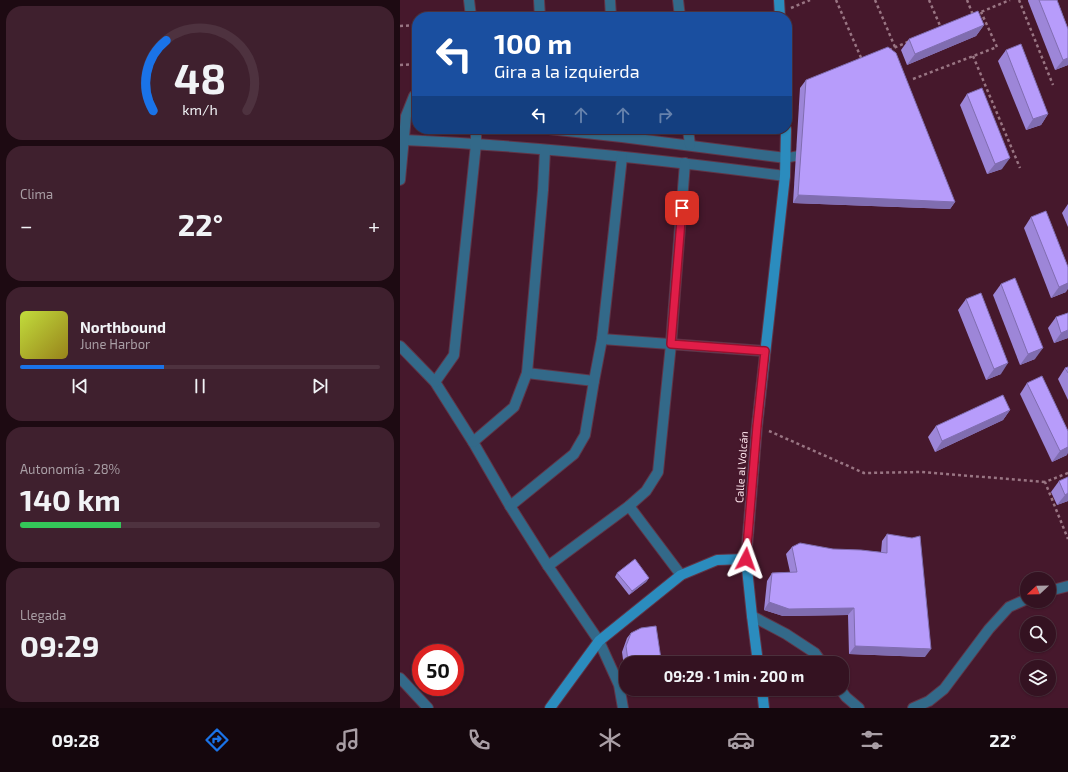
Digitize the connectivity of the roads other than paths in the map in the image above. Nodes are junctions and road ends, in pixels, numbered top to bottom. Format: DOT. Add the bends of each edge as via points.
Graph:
graph roads {
  1 [pos="469,0"];
  2 [pos="539,0"];
  3 [pos="610,0"];
  4 [pos="678,0"];
  5 [pos="779,0"];
  6 [pos="470,12"];
  7 [pos="540,12"];
  8 [pos="611,12"];
  9 [pos="679,12"];
  10 [pos="780,12"];
  11 [pos="412,101"];
  12 [pos="476,134"];
  13 [pos="627,134"];
  14 [pos="689,134"];
  15 [pos="786,134"];
  16 [pos="404,140"];
  17 [pos="476,144"];
  18 [pos="690,146"];
  19 [pos="812,147"];
  20 [pos="545,150"];
  21 [pos="730,151"];
  22 [pos="622,157"];
  23 [pos="786,158"];
  24 [pos="685,163"];
  25 [pos="728,168"];
  26 [pos="785,176"];
  27 [pos="400,180"];
  28 [pos="602,340"];
  29 [pos="671,344"];
  30 [pos="400,346"];
  31 [pos="765,351"];
  32 [pos="527,373"];
  33 [pos="594,381"];
  34 [pos="436,382"];
  35 [pos="474,442"];
  36 [pos="510,506"];
  37 [pos="629,506"];
  38 [pos="746,559"];
  39 [pos="548,566"];
  40 [pos="681,575"];
  41 [pos="1068,586"];
  42 [pos="1056,589"];
  43 [pos="1020,602"];
  44 [pos="752,616"];
  45 [pos="600,641"];
  46 [pos="757,656"];
  47 [pos="817,656"];
  48 [pos="400,678"];
  49 [pos="763,696"];
  50 [pos="845,696"];
  51 [pos="428,708"];
  52 [pos="550,708"];
  53 [pos="623,708"];
  54 [pos="764,708"];
  55 [pos="860,708"];
  56 [pos="912,708"];
  1 -- 6 [label="street"];
  2 -- 7 [label="street"];
  3 -- 8 [label="street"];
  4 -- 9 [label="street"];
  5 -- 10 [label="main road"];
  11 -- 16 [label="street" via="406,116"];
  12 -- 17 [label="street"];
  13 -- 18 [label="street"];
  14 -- 18 [label="street"];
  15 -- 23 [label="main road, Calle al Volcán"];
  16 -- 17 [label="street"];
  16 -- 27 [label="street"];
  17 -- 20 [label="street"];
  17 -- 34 [label="street" via="454,355"];
  18 -- 21 [label="street"];
  19 -- 23 [label="lane" via="802,155"];
  20 -- 22 [label="street"];
  20 -- 32 [label="street"];
  21 -- 23 [label="street"];
  21 -- 25 [label="street"];
  22 -- 24 [label="street"];
  22 -- 28 [label="street"];
  23 -- 26 [label="main road, Calle al Volcán"];
  24 -- 25 [label="street"];
  24 -- 29 [label="street"];
  25 -- 26 [label="street"];
  26 -- 31 [label="main road, Calle al Volcán"];
  28 -- 29 [label="street"];
  28 -- 33 [label="street"];
  29 -- 31 [label="street"];
  29 -- 37 [label="street" via="658,472 646,491"];
  30 -- 34 [label="street"];
  31 -- 38 [label="main road, Calle al Volcán"];
  32 -- 33 [label="street"];
  32 -- 35 [label="street" via="514,407"];
  33 -- 36 [label="street" via="585,435 574,454"];
  34 -- 35 [label="street"];
  35 -- 36 [label="street"];
  36 -- 39 [label="street"];
  37 -- 39 [label="street"];
  37 -- 40 [label="street"];
  38 -- 40 [label="main road" via="717,560"];
  38 -- 44 [label="main road, Calle al Volcán"];
  39 -- 45 [label="street"];
  40 -- 45 [label="main road"];
  41 -- 42 [label="street"];
  43 -- 56 [label="street" via="1009,607 989,629 944,689 929,701"];
  44 -- 46 [label="main road, Calle al Volcán"];
  44 -- 47 [label="street" via="786,634"];
  45 -- 52 [label="main road"];
  45 -- 53 [label="street" via="619,685"];
  48 -- 51 [label="street"];
  49 -- 54 [label="main road"];
  50 -- 55 [label="street"];
}
